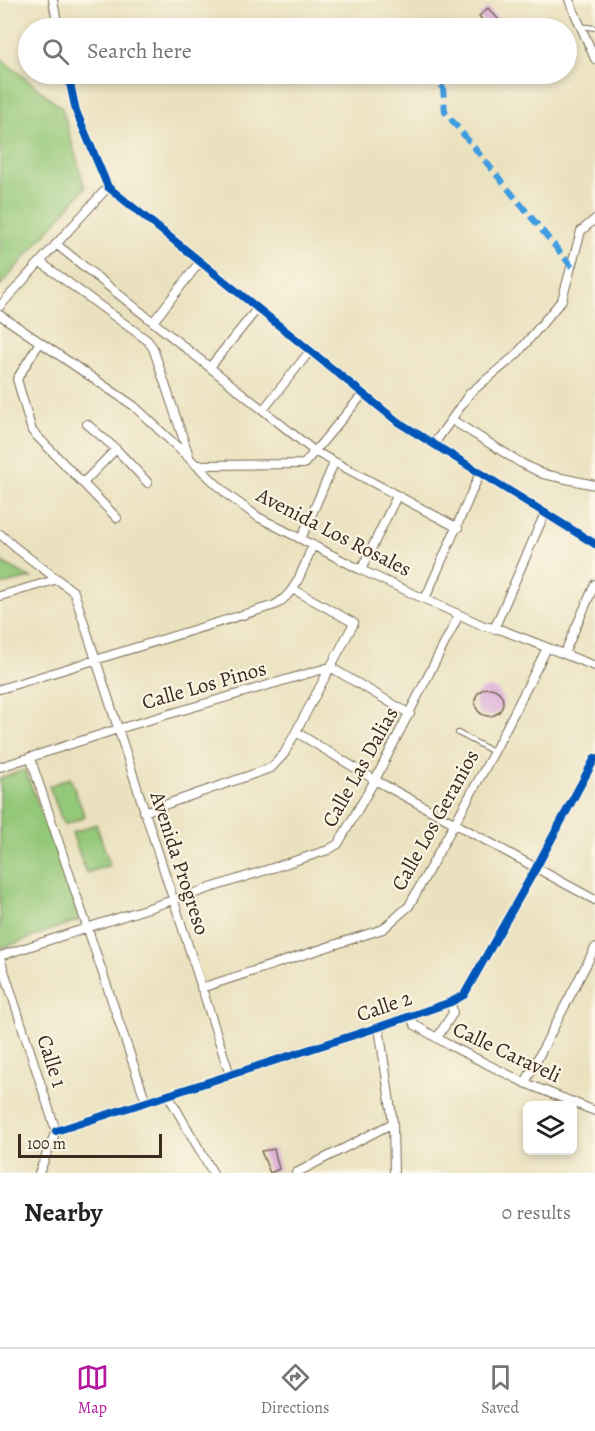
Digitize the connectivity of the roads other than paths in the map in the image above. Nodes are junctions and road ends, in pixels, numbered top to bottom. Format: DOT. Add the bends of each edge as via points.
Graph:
graph roads {
  1 [pos="52,0"];
  2 [pos="569,0"];
  3 [pos="56,18"];
  4 [pos="577,18"];
  5 [pos="577,19"];
  6 [pos="580,26"];
  7 [pos="595,28"];
  8 [pos="595,59"];
  9 [pos="70,84"];
  10 [pos="108,188"];
  11 [pos="595,219"];
  12 [pos="56,244"];
  13 [pos="40,262"];
  14 [pos="199,263"];
  15 [pos="0,306"];
  16 [pos="257,309"];
  17 [pos="0,315"];
  18 [pos="153,321"];
  19 [pos="40,342"];
  20 [pos="310,351"];
  21 [pos="210,367"];
  22 [pos="363,394"];
  23 [pos="263,410"];
  24 [pos="452,420"];
  25 [pos="87,424"];
  26 [pos="434,444"];
  27 [pos="116,449"];
  28 [pos="314,451"];
  29 [pos="193,462"];
  30 [pos="334,463"];
  31 [pos="480,473"];
  32 [pos="84,482"];
  33 [pos="148,483"];
  34 [pos="595,485"];
  35 [pos="397,496"];
  36 [pos="544,513"];
  37 [pos="117,518"];
  38 [pos="458,528"];
  39 [pos="0,534"];
  40 [pos="301,539"];
  41 [pos="595,544"];
  42 [pos="313,545"];
  43 [pos="361,570"];
  44 [pos="58,579"];
  45 [pos="595,584"];
  46 [pos="293,589"];
  47 [pos="0,596"];
  48 [pos="425,599"];
  49 [pos="459,615"];
  50 [pos="494,629"];
  51 [pos="547,648"];
  52 [pos="564,654"];
  53 [pos="96,661"];
  54 [pos="595,666"];
  55 [pos="330,667"];
  56 [pos="0,688"];
  57 [pos="410,714"];
  58 [pos="118,729"];
  59 [pos="296,732"];
  60 [pos="458,733"];
  61 [pos="494,752"];
  62 [pos="30,757"];
  63 [pos="595,758"];
  64 [pos="0,767"];
  65 [pos="375,780"];
  66 [pos="144,812"];
  67 [pos="454,823"];
  68 [pos="536,868"];
  69 [pos="173,900"];
  70 [pos="595,900"];
  71 [pos="87,928"];
  72 [pos="595,948"];
  73 [pos="0,957"];
  74 [pos="201,988"];
  75 [pos="451,1002"];
  76 [pos="410,1016"];
  77 [pos="379,1027"];
  78 [pos="437,1038"];
  79 [pos="230,1075"];
  80 [pos="525,1083"];
  81 [pos="168,1095"];
  82 [pos="146,1102"];
  83 [pos="595,1111"];
  84 [pos="393,1123"];
  85 [pos="56,1131"];
  86 [pos="39,1173"];
  87 [pos="213,1173"];
  88 [pos="296,1173"];
  89 [pos="394,1173"];
  1 -- 3 [label="street"];
  2 -- 4 [label="street"];
  5 -- 6 [label="street"];
  6 -- 7 [label="lane"];
  6 -- 8 [label="street"];
  9 -- 10 [label="street" via="76,111"];
  10 -- 12 [label="street"];
  10 -- 14 [label="street"];
  11 -- 24 [label="street" via="581,231 562,300 516,355 470,393"];
  12 -- 13 [label="street"];
  12 -- 18 [label="street"];
  13 -- 15 [label="street"];
  13 -- 29 [label="street" via="147,340"];
  14 -- 16 [label="street"];
  14 -- 18 [label="street"];
  16 -- 20 [label="street"];
  16 -- 21 [label="street"];
  17 -- 19 [label="street, Avenida Los Rosales"];
  18 -- 21 [label="street"];
  19 -- 29 [label="street, Avenida Los Rosales" via="135,406"];
  19 -- 32 [label="street" via="20,371 17,383 32,431"];
  20 -- 22 [label="street"];
  20 -- 23 [label="street"];
  21 -- 23 [label="street"];
  22 -- 26 [label="street"];
  22 -- 28 [label="street"];
  23 -- 28 [label="street"];
  24 -- 26 [label="street"];
  24 -- 34 [label="street" via="543,474"];
  25 -- 27 [label="street"];
  26 -- 31 [label="street"];
  27 -- 32 [label="street"];
  27 -- 33 [label="street"];
  28 -- 29 [label="street" via="303,464"];
  28 -- 30 [label="street"];
  29 -- 40 [label="street, Avenida Los Rosales" via="258,517"];
  30 -- 35 [label="street"];
  30 -- 40 [label="street"];
  31 -- 36 [label="street"];
  31 -- 38 [label="street"];
  32 -- 37 [label="street"];
  35 -- 38 [label="street"];
  35 -- 43 [label="street"];
  36 -- 41 [label="street"];
  36 -- 50 [label="street"];
  38 -- 48 [label="street"];
  39 -- 44 [label="street, Avenida Progreso"];
  40 -- 42 [label="street, Avenida Los Rosales"];
  42 -- 43 [label="street, Avenida Los Rosales"];
  42 -- 46 [label="street"];
  43 -- 48 [label="street, Avenida Los Rosales"];
  44 -- 47 [label="street"];
  44 -- 53 [label="street, Avenida Progreso" via="74,592"];
  45 -- 52 [label="street"];
  46 -- 53 [label="street" via="275,605"];
  46 -- 55 [label="street" via="354,623"];
  48 -- 49 [label="street, Avenida Los Rosales"];
  49 -- 50 [label="street, Avenida Los Rosales"];
  49 -- 57 [label="street, Calle Las Dalias"];
  50 -- 51 [label="street, Avenida Los Rosales"];
  51 -- 52 [label="street, Avenida Los Rosales"];
  51 -- 61 [label="street, Calle Los Geranios"];
  52 -- 54 [label="street, Avenida Los Rosales"];
  53 -- 56 [label="street"];
  53 -- 58 [label="street, Avenida Progreso"];
  55 -- 57 [label="street"];
  55 -- 58 [label="street, Calle Los Pinos"];
  55 -- 59 [label="street"];
  57 -- 65 [label="street, Calle Las Dalias"];
  58 -- 62 [label="street, Calle Los Pinos"];
  58 -- 66 [label="street, Avenida Progreso"];
  59 -- 65 [label="street"];
  59 -- 66 [label="street" via="271,768"];
  60 -- 61 [label="lane"];
  61 -- 67 [label="street, Calle Los Geranios"];
  62 -- 64 [label="street, Calle Los Pinos"];
  62 -- 71 [label="street"];
  63 -- 68 [label="street, Calle 2"];
  65 -- 67 [label="street"];
  65 -- 69 [label="street, Calle Las Dalias" via="338,844 328,850"];
  66 -- 69 [label="street, Avenida Progreso"];
  67 -- 68 [label="street"];
  67 -- 74 [label="street, Calle Los Geranios" via="409,906 383,929"];
  68 -- 70 [label="street"];
  68 -- 75 [label="street, Calle 2" via="471,984 464,995"];
  69 -- 71 [label="street, Calle Las Dalias"];
  69 -- 74 [label="street, Avenida Progreso"];
  71 -- 73 [label="street, Calle Las Dalias"];
  71 -- 82 [label="street"];
  72 -- 80 [label="street"];
  73 -- 85 [label="street, Calle 1"];
  74 -- 79 [label="street, Avenida Progreso"];
  75 -- 76 [label="street, Calle 2"];
  75 -- 78 [label="street" via="453,1013"];
  76 -- 77 [label="street, Calle 2"];
  76 -- 78 [label="street, Calle Caraveli" via="415,1025"];
  77 -- 79 [label="street, Calle 2"];
  77 -- 84 [label="street"];
  78 -- 80 [label="street, Calle Caraveli"];
  79 -- 81 [label="street, Calle 2"];
  80 -- 83 [label="street, Calle Caraveli"];
  81 -- 82 [label="street, Calle 2"];
  81 -- 87 [label="street"];
  82 -- 85 [label="street, Calle 2"];
  84 -- 88 [label="street"];
  84 -- 89 [label="street"];
  85 -- 86 [label="street"];
}
